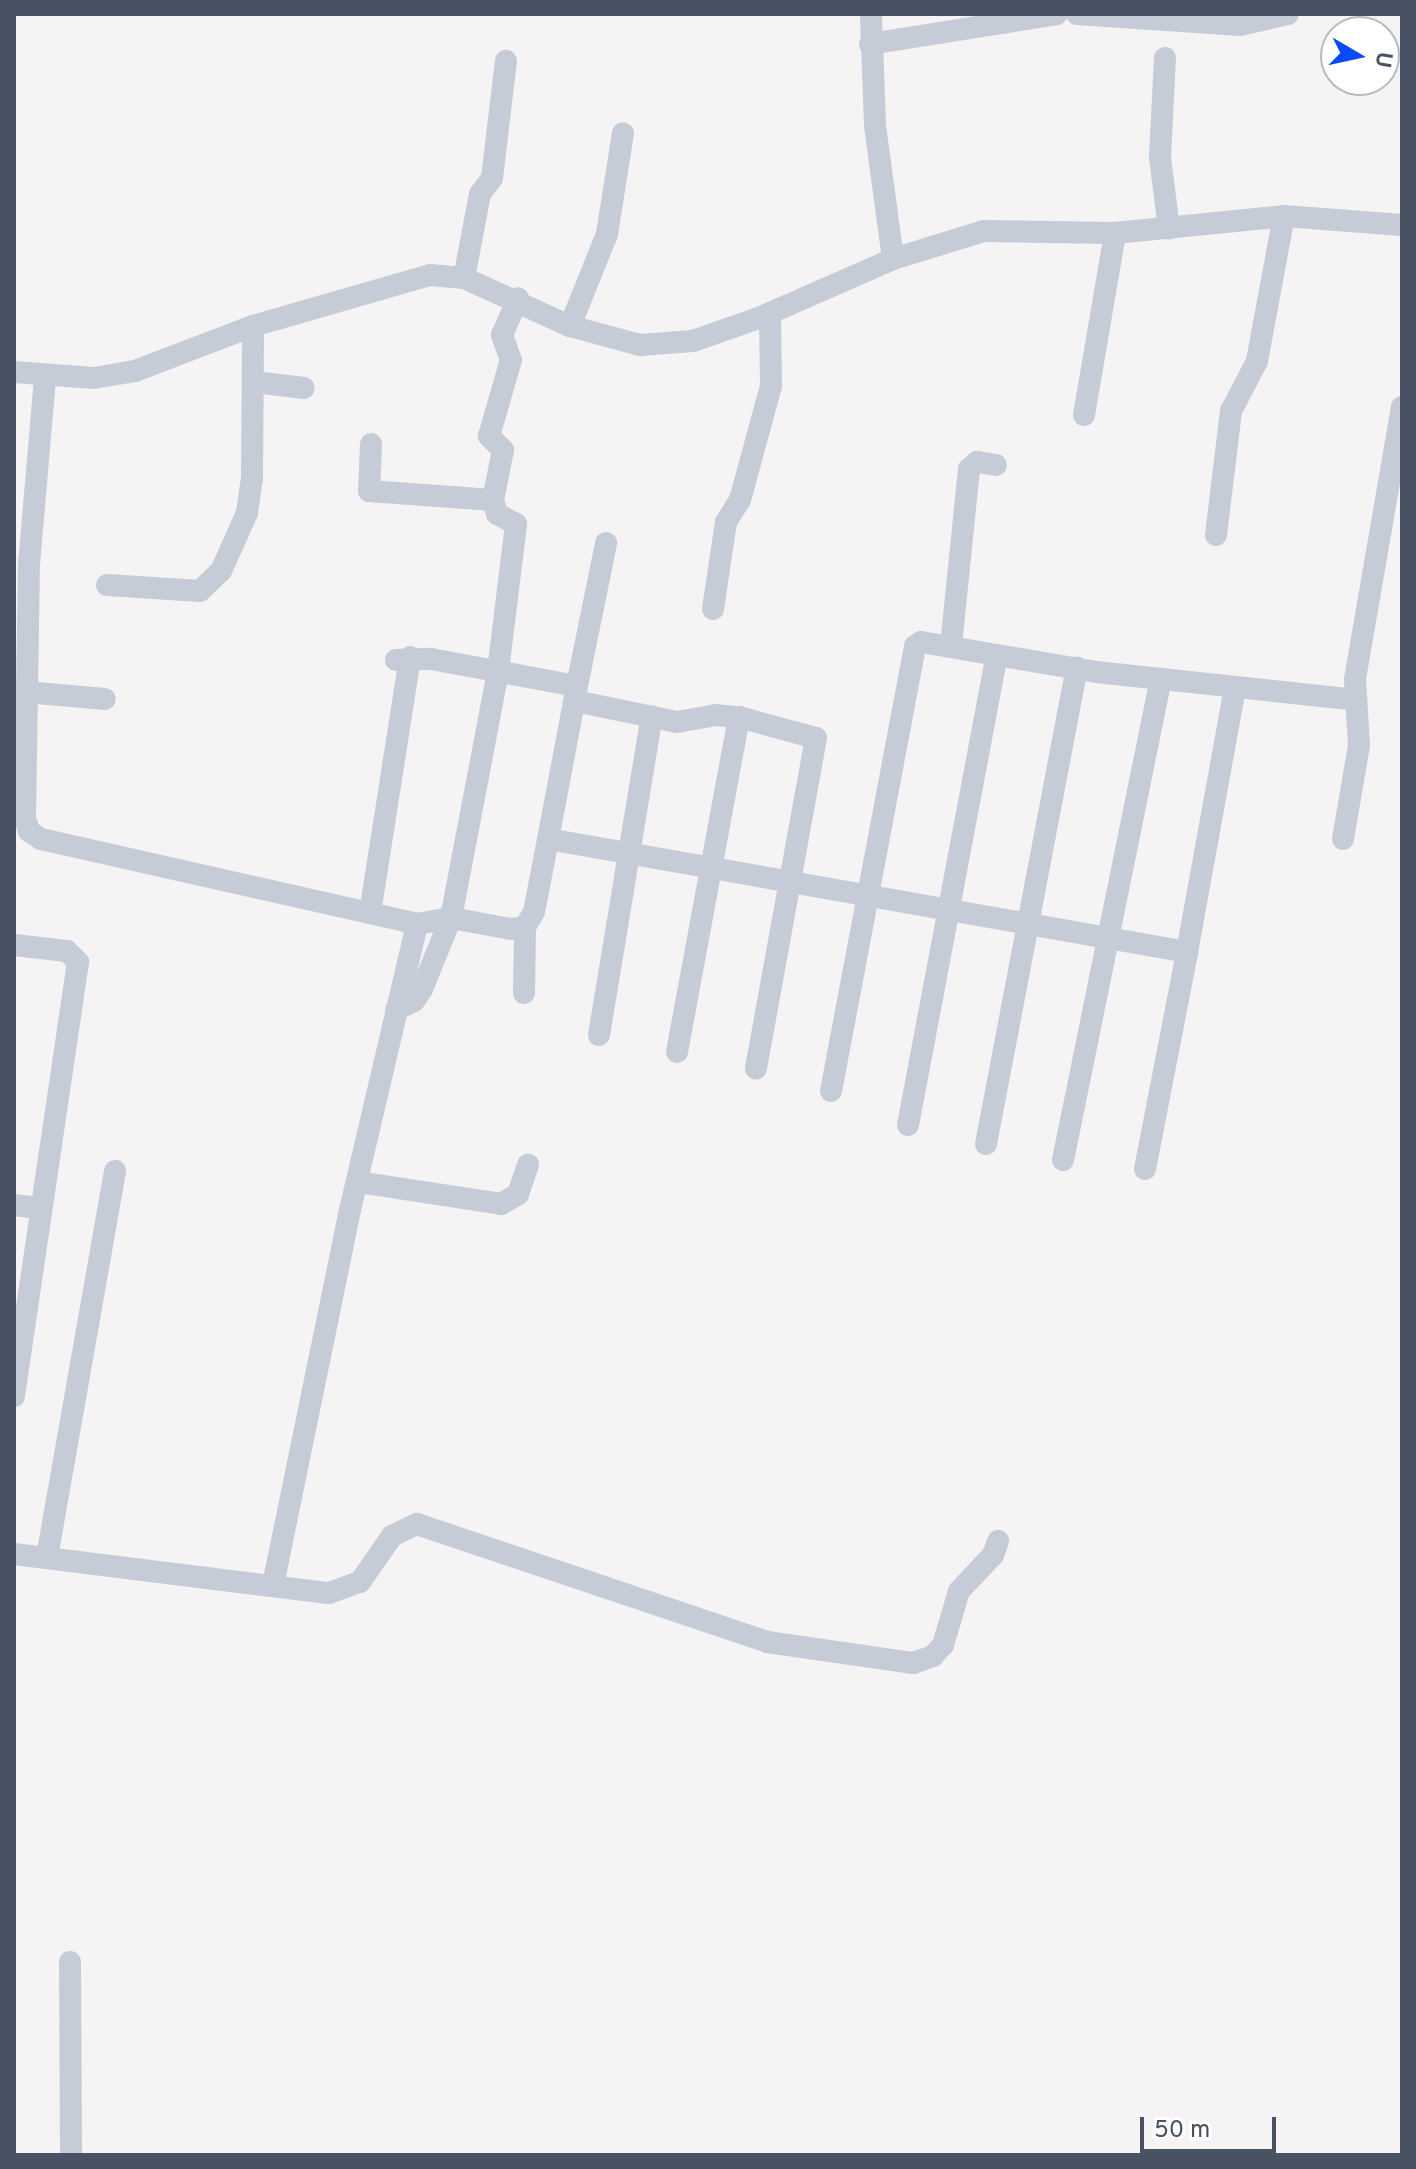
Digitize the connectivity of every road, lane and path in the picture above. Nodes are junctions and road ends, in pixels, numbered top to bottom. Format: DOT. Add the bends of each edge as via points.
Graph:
graph roads {
  1 [pos="871,14"];
  2 [pos="1057,14"];
  3 [pos="1077,14"];
  4 [pos="1288,14"];
  5 [pos="1247,19"];
  6 [pos="870,44"];
  7 [pos="1165,58"];
  8 [pos="506,61"];
  9 [pos="623,133"];
  10 [pos="1284,216"];
  11 [pos="1402,225"];
  12 [pos="1169,228"];
  13 [pos="1115,233"];
  14 [pos="893,259"];
  15 [pos="464,278"];
  16 [pos="518,298"];
  17 [pos="770,313"];
  18 [pos="253,326"];
  19 [pos="570,326"];
  20 [pos="14,372"];
  21 [pos="45,378"];
  22 [pos="255,382"];
  23 [pos="304,388"];
  24 [pos="1402,407"];
  25 [pos="1084,415"];
  26 [pos="371,444"];
  27 [pos="996,465"];
  28 [pos="493,500"];
  29 [pos="1216,535"];
  30 [pos="606,543"];
  31 [pos="107,585"];
  32 [pos="713,609"];
  33 [pos="951,646"];
  34 [pos="997,655"];
  35 [pos="1077,668"];
  36 [pos="498,671"];
  37 [pos="1161,679"];
  38 [pos="1235,687"];
  39 [pos="21,692"];
  40 [pos="576,693"];
  41 [pos="105,699"];
  42 [pos="1356,700"];
  43 [pos="652,716"];
  44 [pos="739,717"];
  45 [pos="23,839"];
  46 [pos="548,839"];
  47 [pos="1343,839"];
  48 [pos="628,854"];
  49 [pos="711,867"];
  50 [pos="790,881"];
  51 [pos="868,896"];
  52 [pos="949,910"];
  53 [pos="370,913"];
  54 [pos="451,918"];
  55 [pos="417,924"];
  56 [pos="1027,924"];
  57 [pos="525,927"];
  58 [pos="1107,938"];
  59 [pos="14,945"];
  60 [pos="1187,952"];
  61 [pos="524,993"];
  62 [pos="396,1010"];
  63 [pos="599,1035"];
  64 [pos="677,1052"];
  65 [pos="756,1069"];
  66 [pos="831,1091"];
  67 [pos="908,1125"];
  68 [pos="986,1144"];
  69 [pos="1063,1160"];
  70 [pos="528,1165"];
  71 [pos="1145,1169"];
  72 [pos="115,1171"];
  73 [pos="358,1182"];
  74 [pos="14,1205"];
  75 [pos="40,1208"];
  76 [pos="22,1276"];
  77 [pos="14,1396"];
  78 [pos="998,1541"];
  79 [pos="14,1554"];
  80 [pos="47,1557"];
  81 [pos="273,1585"];
  82 [pos="70,1962"];
  83 [pos="71,2155"];
  1 -- 6 [label="street"];
  2 -- 6 [label="street"];
  3 -- 5 [label="street"];
  4 -- 5 [label="street"];
  6 -- 14 [label="street"];
  7 -- 12 [label="street" via="1160,158"];
  8 -- 15 [label="street" via="494,168 490,187 480,194"];
  9 -- 19 [label="street" via="607,234"];
  10 -- 11 [label="street"];
  10 -- 12 [label="street"];
  10 -- 29 [label="street" via="1257,361 1231,411"];
  12 -- 13 [label="street"];
  13 -- 14 [label="street" via="984,231"];
  13 -- 25 [label="street"];
  14 -- 17 [label="street"];
  15 -- 16 [label="street"];
  15 -- 18 [label="street" via="430,275"];
  16 -- 19 [label="street"];
  16 -- 28 [label="street" via="502,335 511,360 489,436 503,450"];
  17 -- 19 [label="street" via="693,341 663,346 612,341"];
  17 -- 32 [label="street" via="771,386 745,486 726,522"];
  18 -- 21 [label="street" via="135,371"];
  18 -- 22 [label="street"];
  20 -- 21 [label="street"];
  21 -- 39 [label="street"];
  22 -- 23 [label="street"];
  22 -- 31 [label="street" via="247,513 221,571 200,591"];
  24 -- 42 [label="street" via="1355,679"];
  26 -- 28 [label="street" via="369,491"];
  27 -- 33 [label="street" via="977,462 969,469"];
  28 -- 36 [label="street" via="497,514 516,524"];
  30 -- 40 [label="street"];
  33 -- 34 [label="street"];
  33 -- 51 [label="street" via="915,646"];
  34 -- 35 [label="street"];
  34 -- 52 [label="street"];
  35 -- 37 [label="street"];
  35 -- 56 [label="street"];
  36 -- 40 [label="street"];
  36 -- 53 [label="street" via="403,658"];
  36 -- 54 [label="street"];
  37 -- 38 [label="street"];
  37 -- 58 [label="street"];
  38 -- 42 [label="street"];
  38 -- 60 [label="street"];
  39 -- 41 [label="street"];
  39 -- 45 [label="street"];
  40 -- 43 [label="street"];
  40 -- 46 [label="street"];
  42 -- 47 [label="street" via="1359,745"];
  43 -- 44 [label="street" via="686,723 715,715"];
  43 -- 48 [label="street"];
  44 -- 49 [label="street"];
  44 -- 50 [label="street" via="816,738"];
  45 -- 53 [label="street"];
  46 -- 48 [label="street"];
  46 -- 57 [label="street" via="534,912"];
  48 -- 49 [label="street"];
  48 -- 63 [label="street"];
  49 -- 50 [label="street"];
  49 -- 64 [label="street"];
  50 -- 51 [label="street"];
  50 -- 65 [label="street"];
  51 -- 52 [label="street"];
  51 -- 66 [label="street"];
  52 -- 56 [label="street"];
  52 -- 67 [label="street"];
  53 -- 55 [label="street"];
  54 -- 55 [label="street"];
  54 -- 57 [label="street"];
  54 -- 62 [label="street" via="422,989 414,1001"];
  55 -- 62 [label="street"];
  56 -- 58 [label="street"];
  56 -- 68 [label="street"];
  57 -- 61 [label="street"];
  58 -- 60 [label="street"];
  58 -- 69 [label="street"];
  59 -- 75 [label="street" via="67,951 78,962"];
  60 -- 71 [label="street"];
  62 -- 73 [label="street"];
  70 -- 73 [label="street" via="518,1194 501,1204"];
  72 -- 80 [label="street"];
  73 -- 81 [label="street"];
  74 -- 75 [label="street"];
  75 -- 76 [label="street"];
  76 -- 77 [label="street"];
  78 -- 81 [label="street" via="993,1555 959,1591 943,1645 933,1656 913,1663 767,1642 417,1524 392,1536 360,1582 343,1591"];
  79 -- 80 [label="street"];
  80 -- 81 [label="street"];
  82 -- 83 [label="street"];
}
